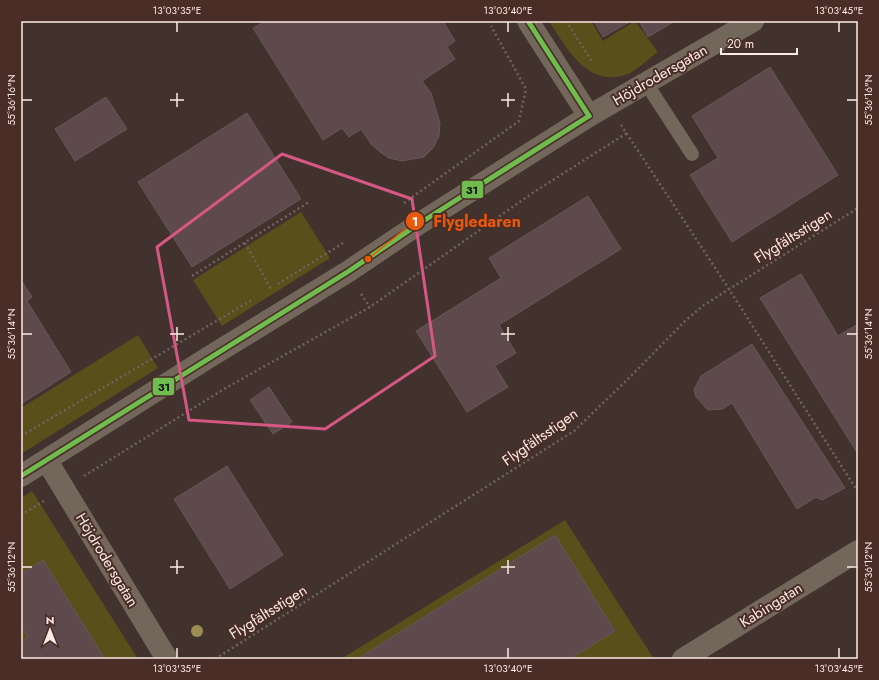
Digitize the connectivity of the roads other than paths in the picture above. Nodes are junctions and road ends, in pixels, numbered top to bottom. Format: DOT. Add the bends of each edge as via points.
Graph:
graph roads {
  1 [pos="528,21"];
  2 [pos="753,21"];
  3 [pos="646,83"];
  4 [pos="589,116"];
  5 [pos="692,154"];
  6 [pos="47,461"];
  7 [pos="21,476"];
  8 [pos="858,550"];
  9 [pos="167,659"];
  10 [pos="683,659"];
  1 -- 4 [label="street"];
  2 -- 3 [label="street, Höjdrodersgatan"];
  3 -- 4 [label="street, Höjdrodersgatan"];
  3 -- 5 [label="lane"];
  4 -- 6 [label="street, Höjdrodersgatan" via="420,223 342,276"];
  6 -- 7 [label="street, Höjdrodersgatan"];
  6 -- 9 [label="street, Höjdrodersgatan"];
  8 -- 10 [label="street, Kabingatan"];
}
